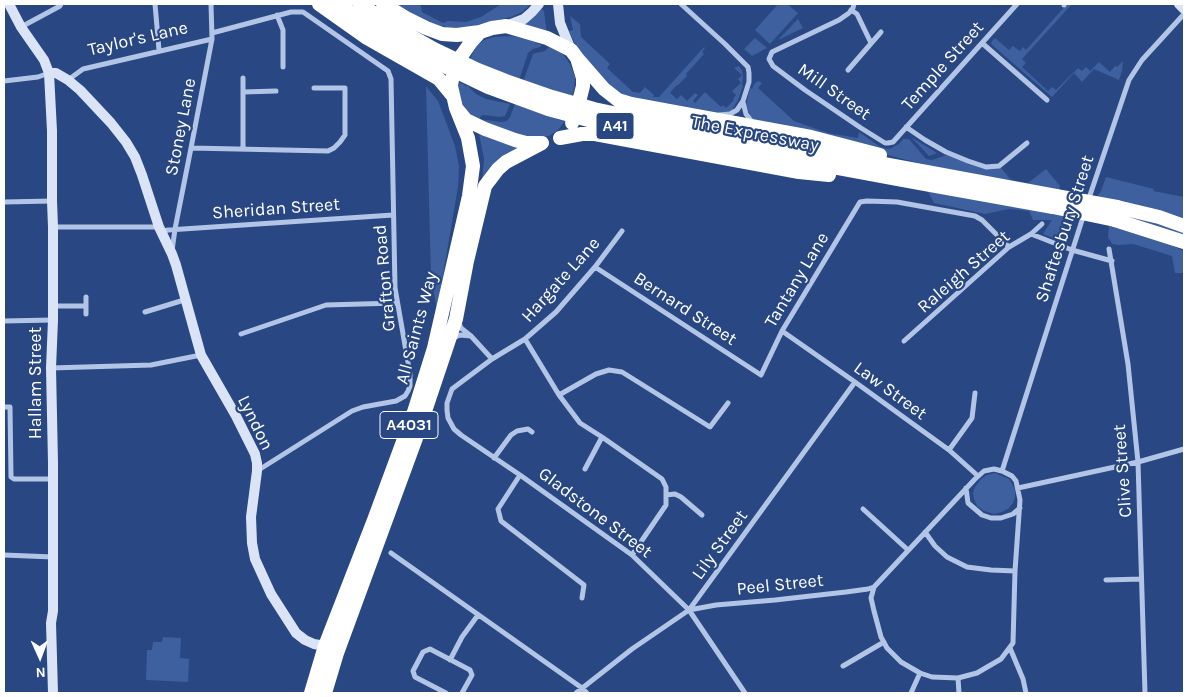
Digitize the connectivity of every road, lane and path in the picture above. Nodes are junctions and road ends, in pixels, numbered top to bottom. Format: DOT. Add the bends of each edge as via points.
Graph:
graph roads {
  1 [pos="9,4"];
  2 [pos="61,4"];
  3 [pos="155,4"];
  4 [pos="211,4"];
  5 [pos="319,4"];
  6 [pos="339,4"];
  7 [pos="360,4"];
  8 [pos="383,4"];
  9 [pos="539,4"];
  10 [pos="558,4"];
  11 [pos="682,4"];
  12 [pos="854,4"];
  13 [pos="1018,4"];
  14 [pos="1179,4"];
  15 [pos="1184,9"];
  16 [pos="852,10"];
  17 [pos="1184,14"];
  18 [pos="277,15"];
  19 [pos="506,26"];
  20 [pos="20,27"];
  21 [pos="480,32"];
  22 [pos="881,32"];
  23 [pos="212,36"];
  24 [pos="872,43"];
  25 [pos="982,43"];
  26 [pos="159,50"];
  27 [pos="574,54"];
  28 [pos="275,63"];
  29 [pos="848,70"];
  30 [pos="49,73"];
  31 [pos="244,78"];
  32 [pos="391,79"];
  33 [pos="68,80"];
  34 [pos="4,81"];
  35 [pos="314,88"];
  36 [pos="276,91"];
  37 [pos="243,92"];
  38 [pos="50,94"];
  39 [pos="1047,100"];
  40 [pos="743,101"];
  41 [pos="455,102"];
  42 [pos="696,116"];
  43 [pos="763,128"];
  44 [pos="906,128"];
  45 [pos="560,138"];
  46 [pos="542,143"];
  47 [pos="888,143"];
  48 [pos="1027,143"];
  49 [pos="191,148"];
  50 [pos="243,149"];
  51 [pos="924,176"];
  52 [pos="52,201"];
  53 [pos="1054,201"];
  54 [pos="4,202"];
  55 [pos="1116,214"];
  56 [pos="393,215"];
  57 [pos="1042,224"];
  58 [pos="1184,226"];
  59 [pos="53,227"];
  60 [pos="175,229"];
  61 [pos="160,230"];
  62 [pos="622,231"];
  63 [pos="1031,234"];
  64 [pos="1184,242"];
  65 [pos="1009,247"];
  66 [pos="1109,249"];
  67 [pos="1072,250"];
  68 [pos="172,254"];
  69 [pos="1112,261"];
  70 [pos="595,267"];
  71 [pos="86,297"];
  72 [pos="184,300"];
  73 [pos="397,303"];
  74 [pos="53,306"];
  75 [pos="86,306"];
  76 [pos="145,312"];
  77 [pos="86,314"];
  78 [pos="456,319"];
  79 [pos="53,320"];
  80 [pos="4,321"];
  81 [pos="781,332"];
  82 [pos="241,334"];
  83 [pos="472,336"];
  84 [pos="525,339"];
  85 [pos="450,340"];
  86 [pos="904,341"];
  87 [pos="201,355"];
  88 [pos="492,359"];
  89 [pos="51,368"];
  90 [pos="761,375"];
  91 [pos="855,382"];
  92 [pos="975,393"];
  93 [pos="559,395"];
  94 [pos="728,403"];
  95 [pos="4,407"];
  96 [pos="7,424"];
  97 [pos="532,432"];
  98 [pos="602,437"];
  99 [pos="949,450"];
  100 [pos="1184,450"];
  101 [pos="494,458"];
  102 [pos="1138,462"];
  103 [pos="585,469"];
  104 [pos="1002,471"];
  105 [pos="257,472"];
  106 [pos="520,474"];
  107 [pos="978,476"];
  108 [pos="53,479"];
  109 [pos="966,488"];
  110 [pos="1018,488"];
  111 [pos="666,495"];
  112 [pos="1020,508"];
  113 [pos="863,509"];
  114 [pos="702,514"];
  115 [pos="925,532"];
  116 [pos="908,550"];
  117 [pos="391,553"];
  118 [pos="4,555"];
  119 [pos="632,555"];
  120 [pos="53,557"];
  121 [pos="1015,571"];
  122 [pos="1141,578"];
  123 [pos="1106,580"];
  124 [pos="874,587"];
  125 [pos="582,598"];
  126 [pos="689,610"];
  127 [pos="478,615"];
  128 [pos="884,642"];
  129 [pos="325,646"];
  130 [pos="1010,648"];
  131 [pos="338,650"];
  132 [pos="450,660"];
  133 [pos="843,666"];
  134 [pos="920,673"];
  135 [pos="958,678"];
  136 [pos="582,688"];
  137 [pos="53,693"];
  138 [pos="311,693"];
  139 [pos="325,693"];
  140 [pos="446,693"];
  141 [pos="462,693"];
  142 [pos="576,693"];
  143 [pos="587,693"];
  144 [pos="745,693"];
  145 [pos="911,693"];
  146 [pos="959,693"];
  147 [pos="1026,693"];
  148 [pos="1145,693"];
  1 -- 20 [label="street"];
  2 -- 20 [label="street"];
  3 -- 26 [label="street"];
  4 -- 23 [label="street, Stoney Lane"];
  5 -- 41 [label="highway" via="367,38 439,79"];
  6 -- 51 [label="highway, The Expressway / A41" via="413,51 488,88 548,109 649,133"];
  7 -- 51 [label="highway, The Expressway / A41" via="434,49 506,82 552,98"];
  8 -- 21 [label="highway" via="442,34"];
  9 -- 19 [label="street" via="524,19"];
  10 -- 27 [label="street" via="560,23"];
  11 -- 40 [label="street" via="748,67 749,82"];
  12 -- 16 [label="street"];
  13 -- 25 [label="street, Temple Street"];
  14 -- 15 [label="street"];
  16 -- 24 [label="street"];
  16 -- 47 [label="street, Mill Street" via="839,20 772,52 769,59 773,66 805,90"];
  17 -- 67 [label="street, Shaftesbury Street" via="1128,80"];
  18 -- 23 [label="street, Taylor's Lane"];
  18 -- 28 [label="street" via="283,30 283,65"];
  18 -- 32 [label="street, Taylor's Lane" via="303,12 388,71"];
  19 -- 21 [label="highway"];
  19 -- 27 [label="highway" via="547,38"];
  20 -- 30 [label="street" via="44,60"];
  21 -- 41 [label="highway, A4031, bridge" via="462,55 452,79"];
  22 -- 24 [label="street"];
  23 -- 26 [label="street, Taylor's Lane"];
  23 -- 49 [label="street, Stoney Lane"];
  24 -- 29 [label="street"];
  25 -- 39 [label="street"];
  25 -- 44 [label="street, Temple Street"];
  26 -- 33 [label="street, Taylor's Lane" via="83,69"];
  27 -- 42 [label="highway, A41" via="604,89 618,100"];
  27 -- 45 [label="highway, bridge" via="583,86 569,130"];
  30 -- 33 [label="street"];
  30 -- 34 [label="street"];
  30 -- 38 [label="street, Hallam Street"];
  31 -- 37 [label="street"];
  32 -- 56 [label="street, Grafton Road"];
  33 -- 38 [label="street, Taylor's Lane"];
  33 -- 61 [label="street, Lyndon" via="111,122 126,142 142,175"];
  35 -- 50 [label="street" via="345,88 345,135 334,148 314,152"];
  36 -- 37 [label="street"];
  37 -- 50 [label="street"];
  38 -- 52 [label="street, Hallam Street"];
  40 -- 42 [label="street" via="730,114"];
  40 -- 43 [label="street" via="746,114"];
  41 -- 46 [label="highway, A4031" via="466,120 485,129 526,143"];
  41 -- 129 [label="highway, All Saints Way / A4031" via="468,138 473,166 434,348 414,412"];
  42 -- 43 [label="highway, A41"];
  43 -- 51 [label="highway, A41" via="867,152"];
  44 -- 47 [label="street, Temple Street"];
  44 -- 48 [label="street" via="946,152 986,167 999,166"];
  45 -- 46 [label="highway, A4031"];
  45 -- 51 [label="highway, A41" via="595,134 799,172 880,181"];
  46 -- 78 [label="highway, All Saints Way / A4031" via="506,162 485,186"];
  49 -- 50 [label="street"];
  49 -- 60 [label="street, Stoney Lane"];
  51 -- 53 [label="highway, The Expressway / A41"];
  51 -- 53 [label="highway, The Expressway / A41" via="954,177"];
  52 -- 54 [label="street"];
  52 -- 59 [label="street, Hallam Street"];
  53 -- 55 [label="highway, The Expressway / A41, bridge"];
  55 -- 58 [label="highway, The Expressway / A41" via="1159,217"];
  55 -- 64 [label="highway, The Expressway / A41"];
  56 -- 60 [label="street, Sheridan Street"];
  56 -- 73 [label="street, Grafton Road"];
  57 -- 63 [label="street, Raleigh Street"];
  59 -- 61 [label="street, Sheridan Street"];
  59 -- 74 [label="street, Hallam Street"];
  60 -- 61 [label="street, Sheridan Street"];
  60 -- 68 [label="street, Stoney Lane"];
  61 -- 68 [label="street, Lyndon"];
  62 -- 70 [label="street, Hargate Lane"];
  63 -- 65 [label="street, Raleigh Street"];
  63 -- 67 [label="street"];
  65 -- 81 [label="street, Tantany Lane" via="975,216 897,202 860,202"];
  65 -- 86 [label="street, Raleigh Street"];
  66 -- 69 [label="street, Clive Street"];
  67 -- 69 [label="street"];
  67 -- 104 [label="street, Shaftesbury Street"];
  68 -- 72 [label="street, Lyndon"];
  69 -- 102 [label="street, Clive Street" via="1128,364"];
  70 -- 84 [label="street, Hargate Lane" via="556,312"];
  70 -- 90 [label="street, Bernard Street"];
  71 -- 75 [label="street"];
  72 -- 76 [label="street"];
  72 -- 87 [label="street, Lyndon"];
  73 -- 82 [label="street" via="326,305"];
  73 -- 105 [label="street, Grafton Road" via="410,374 410,386 405,396 352,411"];
  74 -- 75 [label="street"];
  74 -- 79 [label="street, Hallam Street"];
  75 -- 77 [label="street"];
  78 -- 83 [label="street" via="461,328"];
  78 -- 85 [label="highway, All Saints Way / A4031"];
  79 -- 80 [label="street"];
  79 -- 89 [label="street, Hallam Street"];
  81 -- 90 [label="street, Tantany Lane"];
  81 -- 91 [label="street, Law Street"];
  83 -- 85 [label="street" via="460,335"];
  83 -- 88 [label="street"];
  84 -- 88 [label="street, Hargate Lane"];
  84 -- 93 [label="street"];
  85 -- 131 [label="highway, All Saints Way / A4031"];
  87 -- 89 [label="street" via="151,365"];
  87 -- 105 [label="street, Lyndon" via="245,433 255,454"];
  88 -- 101 [label="street, Gladstone Street" via="452,390 447,410 454,429"];
  89 -- 108 [label="street, Hallam Street"];
  91 -- 99 [label="street, Law Street"];
  91 -- 126 [label="street, Lily Street"];
  92 -- 99 [label="street" via="972,418"];
  93 -- 94 [label="street" via="609,370 622,372 710,427"];
  93 -- 98 [label="street" via="580,423"];
  95 -- 96 [label="street" via="10,407"];
  96 -- 108 [label="street" via="11,477"];
  97 -- 101 [label="street" via="528,429 511,435"];
  98 -- 103 [label="street"];
  98 -- 111 [label="street" via="662,478"];
  99 -- 107 [label="street, Law Street"];
  100 -- 102 [label="street"];
  101 -- 106 [label="street, Gladstone Street"];
  102 -- 110 [label="street"];
  102 -- 122 [label="street, Clive Street"];
  104 -- 107 [label="street" via="984,471"];
  104 -- 110 [label="street" via="1012,476"];
  105 -- 129 [label="street, Lyndon" via="251,517 255,559 271,594 296,633 305,640"];
  106 -- 119 [label="street, Gladstone Street"];
  106 -- 125 [label="street" via="498,510 501,521 584,585"];
  107 -- 109 [label="street"];
  108 -- 120 [label="street, Hallam Street"];
  109 -- 112 [label="street" via="968,503 990,518 1001,518"];
  109 -- 115 [label="street"];
  110 -- 112 [label="street"];
  111 -- 114 [label="street" via="681,497"];
  111 -- 119 [label="street" via="666,505"];
  112 -- 121 [label="street"];
  113 -- 116 [label="street"];
  115 -- 116 [label="street"];
  115 -- 121 [label="street" via="947,556 967,567"];
  116 -- 124 [label="street"];
  117 -- 127 [label="street"];
  118 -- 120 [label="street"];
  119 -- 126 [label="street, Gladstone Street"];
  120 -- 137 [label="street, Hallam Street"];
  121 -- 130 [label="street" via="1013,643"];
  122 -- 123 [label="street"];
  122 -- 148 [label="street, Clive Street"];
  124 -- 126 [label="street, Peel Street"];
  124 -- 128 [label="street" via="874,611"];
  126 -- 136 [label="street, Lily Street"];
  126 -- 144 [label="street, Gladstone Street"];
  127 -- 132 [label="street"];
  127 -- 136 [label="street"];
  128 -- 133 [label="street"];
  128 -- 134 [label="street" via="901,662"];
  129 -- 131 [label="highway"];
  129 -- 138 [label="highway, All Saints Way / A4031"];
  130 -- 135 [label="street" via="1001,659 978,673"];
  130 -- 147 [label="street"];
  131 -- 139 [label="highway, All Saints Way / A4031"];
  132 -- 140 [label="street" via="430,649 423,652 413,671 415,677"];
  132 -- 141 [label="street" via="470,670 472,675"];
  134 -- 135 [label="street"];
  134 -- 145 [label="street"];
  135 -- 146 [label="street"];
  136 -- 142 [label="street, Lily Street"];
  136 -- 143 [label="street"];
}
